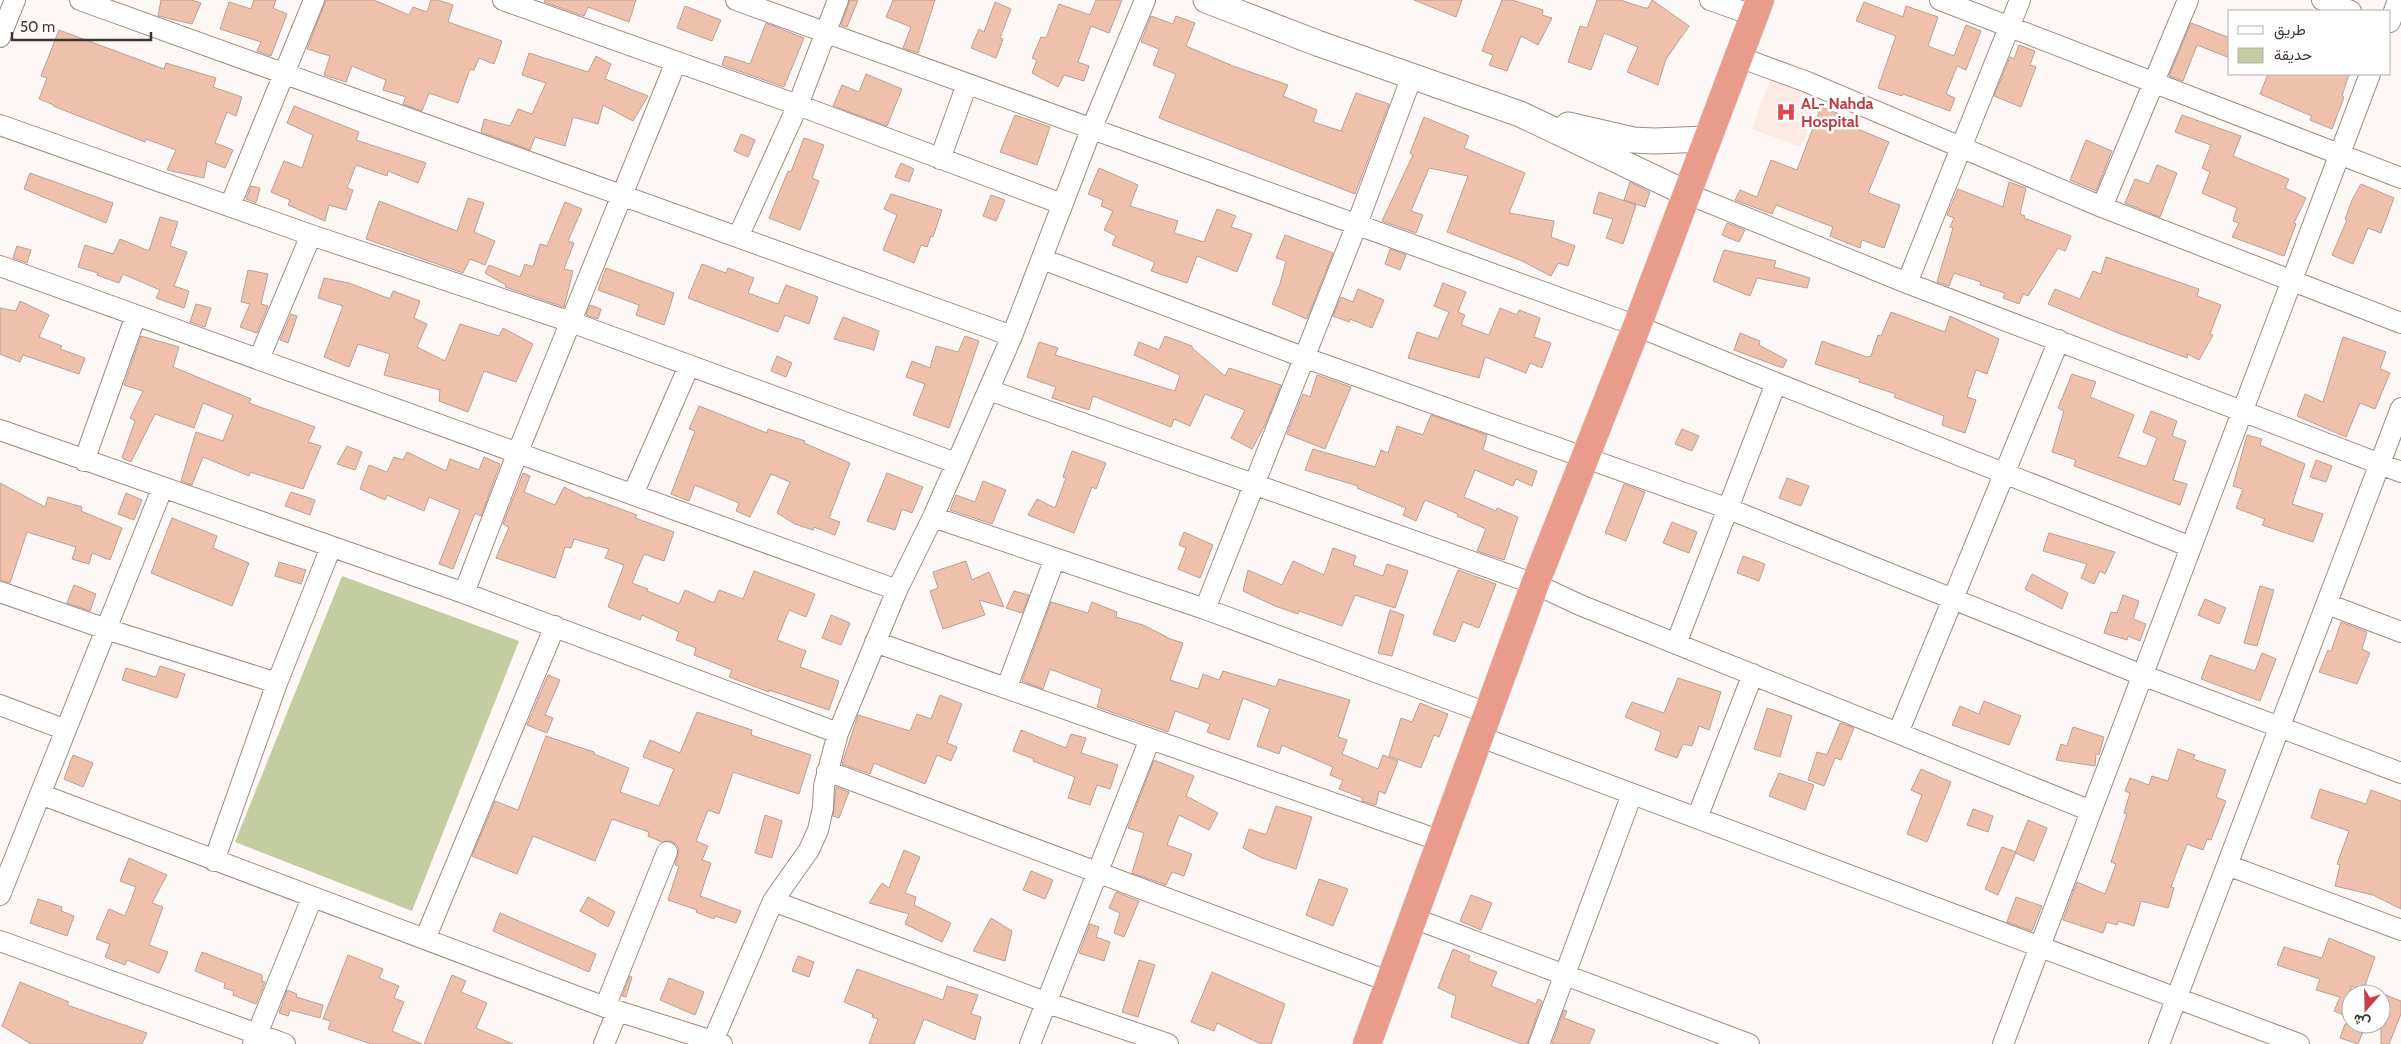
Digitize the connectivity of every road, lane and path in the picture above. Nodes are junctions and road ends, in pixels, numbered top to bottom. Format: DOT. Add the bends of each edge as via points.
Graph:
graph roads {
  1 [pos="15,0"];
  2 [pos="80,0"];
  3 [pos="314,0"];
  4 [pos="503,0"];
  5 [pos="736,0"];
  6 [pos="838,0"];
  7 [pos="1145,0"];
  8 [pos="1206,0"];
  9 [pos="1710,0"];
  10 [pos="1940,0"];
  11 [pos="2020,0"];
  12 [pos="2188,0"];
  13 [pos="2322,0"];
  14 [pos="2398,0"];
  15 [pos="1758,8"];
  16 [pos="2348,10"];
  17 [pos="2391,19"];
  18 [pos="2008,28"];
  19 [pos="826,32"];
  20 [pos="0,37"];
  21 [pos="1739,57"];
  22 [pos="676,62"];
  23 [pos="284,73"];
  24 [pos="2370,75"];
  25 [pos="1412,76"];
  26 [pos="2154,82"];
  27 [pos="967,84"];
  28 [pos="798,105"];
  29 [pos="1520,114"];
  30 [pos="0,125"];
  31 [pos="1091,130"];
  32 [pos="1707,139"];
  33 [pos="1960,146"];
  34 [pos="2340,154"];
  35 [pos="940,159"];
  36 [pos="2401,178"];
  37 [pos="1688,194"];
  38 [pos="621,197"];
  39 [pos="1062,204"];
  40 [pos="230,206"];
  41 [pos="2102,207"];
  42 [pos="1357,224"];
  43 [pos="311,235"];
  44 [pos="738,237"];
  45 [pos="1042,259"];
  46 [pos="0,266"];
  47 [pos="2292,281"];
  48 [pos="1907,283"];
  49 [pos="136,315"];
  50 [pos="571,322"];
  51 [pos="2401,323"];
  52 [pos="1637,326"];
  53 [pos="1012,336"];
  54 [pos="2059,340"];
  55 [pos="1303,357"];
  56 [pos="259,359"];
  57 [pos="689,366"];
  58 [pos="1776,383"];
  59 [pos="989,390"];
  60 [pos="2401,408"];
  61 [pos="2242,411"];
  62 [pos="0,430"];
  63 [pos="517,454"];
  64 [pos="1585,458"];
  65 [pos="84,461"];
  66 [pos="956,463"];
  67 [pos="2380,464"];
  68 [pos="2401,472"];
  69 [pos="2006,473"];
  70 [pos="1254,483"];
  71 [pos="162,489"];
  72 [pos="633,494"];
  73 [pos="1729,509"];
  74 [pos="933,516"];
  75 [pos="331,547"];
  76 [pos="2191,547"];
  77 [pos="1054,558"];
  78 [pos="1535,584"];
  79 [pos="896,590"];
  80 [pos="0,592"];
  81 [pos="464,593"];
  82 [pos="1953,598"];
  83 [pos="2327,604"];
  84 [pos="1205,609"];
  85 [pos="555,626"];
  86 [pos="106,629"];
  87 [pos="2401,632"];
  88 [pos="876,642"];
  89 [pos="1676,644"];
  90 [pos="1753,674"];
  91 [pos="2142,676"];
  92 [pos="278,684"];
  93 [pos="1007,687"];
  94 [pos="0,706"];
  95 [pos="1483,724"];
  96 [pos="2280,728"];
  97 [pos="66,730"];
  98 [pos="838,733"];
  99 [pos="1898,733"];
  100 [pos="1150,739"];
  101 [pos="827,772"];
  102 [pos="2401,773"];
  103 [pos="40,794"];
  104 [pos="1632,794"];
  105 [pos="2091,811"];
  106 [pos="1697,818"];
  107 [pos="1440,841"];
  108 [pos="667,852"];
  109 [pos="214,861"];
  110 [pos="2227,865"];
  111 [pos="1097,874"];
  112 [pos="1,888"];
  113 [pos="312,898"];
  114 [pos="773,901"];
  115 [pos="1413,918"];
  116 [pos="2401,930"];
  117 [pos="425,939"];
  118 [pos="0,941"];
  119 [pos="2040,947"];
  120 [pos="1564,974"];
  121 [pos="1390,982"];
  122 [pos="2177,998"];
  123 [pos="1046,1002"];
  124 [pos="611,1009"];
  125 [pos="255,1039"];
  126 [pos="718,1042"];
  127 [pos="286,1044"];
  128 [pos="604,1044"];
  129 [pos="1030,1044"];
  130 [pos="1168,1044"];
  131 [pos="1367,1044"];
  132 [pos="1539,1044"];
  133 [pos="1749,1044"];
  134 [pos="2003,1044"];
  135 [pos="2159,1044"];
  136 [pos="2299,1044"];
  1 -- 20 [label="street"];
  2 -- 23 [label="street"];
  3 -- 23 [label="street"];
  4 -- 22 [label="street"];
  5 -- 19 [label="street"];
  6 -- 19 [label="street"];
  7 -- 31 [label="street"];
  8 -- 25 [label="street"];
  9 -- 15 [label="street"];
  10 -- 18 [label="street"];
  11 -- 18 [label="street"];
  12 -- 26 [label="street"];
  13 -- 16 [label="street"];
  14 -- 17 [label="street"];
  15 -- 21 [label="highway"];
  18 -- 26 [label="street"];
  18 -- 33 [label="street"];
  19 -- 27 [label="street"];
  19 -- 28 [label="street"];
  21 -- 32 [label="highway"];
  21 -- 33 [label="street"];
  22 -- 28 [label="street"];
  22 -- 38 [label="street"];
  23 -- 38 [label="street"];
  23 -- 40 [label="street"];
  24 -- 34 [label="street"];
  25 -- 29 [label="street"];
  25 -- 42 [label="street"];
  26 -- 34 [label="street"];
  26 -- 41 [label="street"];
  27 -- 31 [label="street"];
  27 -- 35 [label="street"];
  28 -- 35 [label="street"];
  28 -- 44 [label="street"];
  29 -- 32 [label="street" via="1633,140"];
  29 -- 37 [label="street"];
  30 -- 40 [label="street"];
  31 -- 39 [label="street"];
  31 -- 42 [label="street"];
  32 -- 37 [label="highway"];
  33 -- 41 [label="street"];
  33 -- 48 [label="street"];
  34 -- 36 [label="street"];
  34 -- 47 [label="street"];
  35 -- 39 [label="street"];
  37 -- 48 [label="street"];
  37 -- 52 [label="highway"];
  38 -- 44 [label="street"];
  38 -- 50 [label="street"];
  39 -- 45 [label="street"];
  40 -- 43 [label="street"];
  41 -- 47 [label="street"];
  42 -- 52 [label="street"];
  42 -- 55 [label="street"];
  43 -- 50 [label="street"];
  43 -- 56 [label="street"];
  44 -- 53 [label="street"];
  45 -- 53 [label="street"];
  45 -- 55 [label="street"];
  46 -- 49 [label="street"];
  47 -- 51 [label="street"];
  47 -- 61 [label="street"];
  48 -- 54 [label="street"];
  49 -- 56 [label="street"];
  49 -- 65 [label="street"];
  50 -- 57 [label="street"];
  50 -- 63 [label="street"];
  52 -- 58 [label="street"];
  52 -- 64 [label="highway"];
  53 -- 59 [label="street"];
  54 -- 61 [label="street"];
  54 -- 69 [label="street"];
  55 -- 64 [label="street"];
  55 -- 70 [label="street"];
  56 -- 63 [label="street"];
  57 -- 66 [label="street"];
  57 -- 72 [label="street"];
  58 -- 69 [label="street"];
  58 -- 73 [label="street"];
  59 -- 66 [label="street"];
  59 -- 70 [label="street"];
  60 -- 67 [label="street"];
  61 -- 67 [label="street"];
  61 -- 76 [label="street"];
  62 -- 65 [label="street"];
  63 -- 72 [label="street"];
  63 -- 81 [label="street"];
  64 -- 73 [label="street"];
  64 -- 78 [label="highway"];
  65 -- 71 [label="street"];
  66 -- 74 [label="street"];
  67 -- 68 [label="street"];
  67 -- 83 [label="street"];
  69 -- 76 [label="street"];
  69 -- 82 [label="street"];
  70 -- 78 [label="street"];
  70 -- 84 [label="street"];
  71 -- 75 [label="street"];
  71 -- 86 [label="street"];
  72 -- 79 [label="street"];
  73 -- 82 [label="street"];
  73 -- 89 [label="street"];
  74 -- 77 [label="street"];
  74 -- 79 [label="street"];
  75 -- 81 [label="street"];
  75 -- 92 [label="street"];
  76 -- 91 [label="street"];
  77 -- 84 [label="street"];
  77 -- 93 [label="street"];
  78 -- 89 [label="street"];
  78 -- 95 [label="highway"];
  79 -- 88 [label="street"];
  80 -- 86 [label="street"];
  81 -- 85 [label="street"];
  82 -- 91 [label="street"];
  82 -- 99 [label="street"];
  83 -- 87 [label="street"];
  83 -- 96 [label="street"];
  84 -- 95 [label="street"];
  85 -- 98 [label="street"];
  85 -- 117 [label="street"];
  86 -- 92 [label="street"];
  86 -- 97 [label="street"];
  88 -- 93 [label="street"];
  88 -- 98 [label="street"];
  89 -- 90 [label="street"];
  90 -- 99 [label="street"];
  90 -- 106 [label="street"];
  91 -- 96 [label="street"];
  91 -- 105 [label="street"];
  92 -- 109 [label="street"];
  93 -- 100 [label="street"];
  94 -- 97 [label="street"];
  95 -- 104 [label="street"];
  95 -- 107 [label="highway"];
  96 -- 102 [label="street"];
  96 -- 110 [label="street"];
  97 -- 103 [label="street"];
  98 -- 101 [label="street"];
  99 -- 105 [label="street"];
  100 -- 107 [label="street"];
  100 -- 111 [label="street"];
  101 -- 111 [label="street"];
  101 -- 114 [label="street" via="818,830 809,850"];
  103 -- 109 [label="street"];
  103 -- 112 [label="street"];
  104 -- 106 [label="street"];
  104 -- 120 [label="street"];
  105 -- 119 [label="street"];
  106 -- 119 [label="street"];
  107 -- 115 [label="highway"];
  108 -- 124 [label="street"];
  109 -- 113 [label="street"];
  110 -- 116 [label="street"];
  110 -- 122 [label="street"];
  111 -- 121 [label="street"];
  111 -- 123 [label="street"];
  113 -- 117 [label="street"];
  113 -- 125 [label="street"];
  114 -- 123 [label="street"];
  114 -- 126 [label="street"];
  115 -- 120 [label="street"];
  115 -- 121 [label="highway"];
  117 -- 124 [label="street"];
  118 -- 125 [label="street"];
  119 -- 122 [label="street"];
  119 -- 134 [label="street"];
  120 -- 132 [label="street"];
  120 -- 133 [label="street"];
  121 -- 131 [label="highway"];
  122 -- 135 [label="street"];
  122 -- 136 [label="street"];
  123 -- 129 [label="street"];
  123 -- 130 [label="street"];
  124 -- 126 [label="street"];
  124 -- 128 [label="street"];
  125 -- 127 [label="street"];
}
